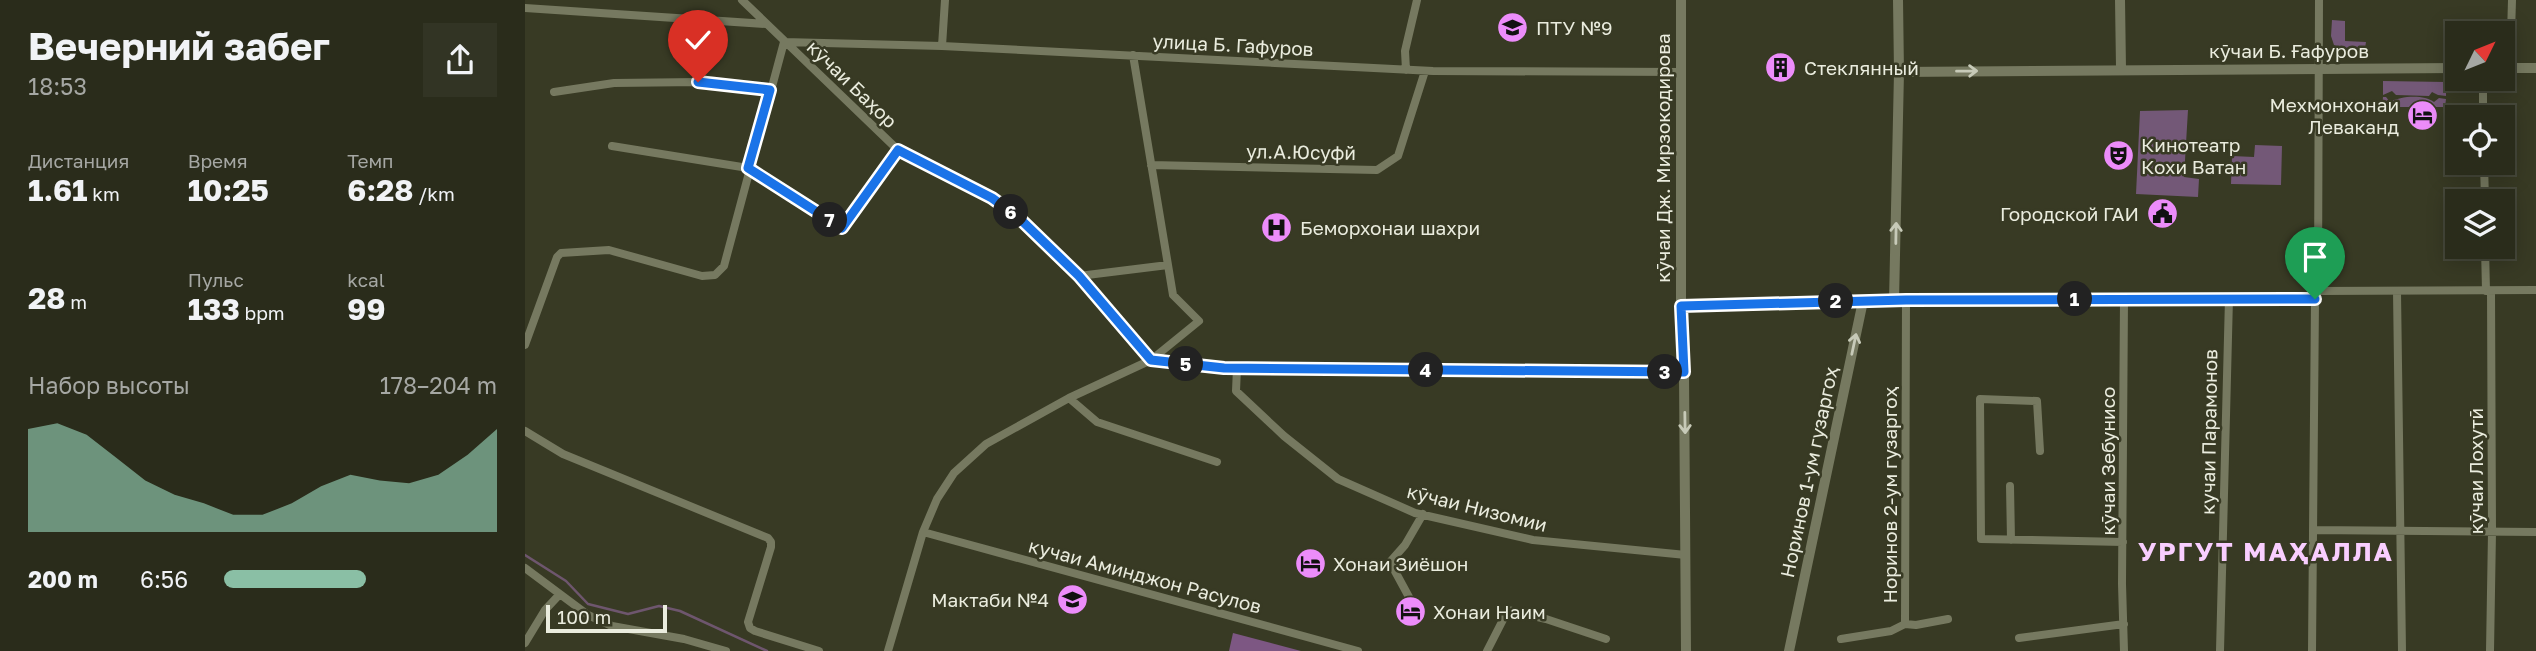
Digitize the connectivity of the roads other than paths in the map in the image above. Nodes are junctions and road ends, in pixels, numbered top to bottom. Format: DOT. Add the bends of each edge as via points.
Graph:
graph roads {
  1 [pos="742,0"];
  2 [pos="945,0"];
  3 [pos="1417,0"];
  4 [pos="1681,0"];
  5 [pos="1898,0"];
  6 [pos="2120,0"];
  7 [pos="2319,0"];
  8 [pos="2512,0"];
  9 [pos="525,8"];
  10 [pos="2510,21"];
  11 [pos="767,24"];
  12 [pos="784,42"];
  13 [pos="942,46"];
  14 [pos="1405,51"];
  15 [pos="1133,55"];
  16 [pos="2120,68"];
  17 [pos="2445,68"];
  18 [pos="2515,68"];
  19 [pos="2536,68"];
  20 [pos="1388,69"];
  21 [pos="2318,69"];
  22 [pos="1406,70"];
  23 [pos="1425,71"];
  24 [pos="1681,72"];
  25 [pos="1899,72"];
  26 [pos="770,90"];
  27 [pos="554,92"];
  28 [pos="612,146"];
  29 [pos="898,150"];
  30 [pos="1151,165"];
  31 [pos="748,168"];
  32 [pos="2486,259"];
  33 [pos="1168,265"];
  34 [pos="1079,276"];
  35 [pos="2536,290"];
  36 [pos="2488,291"];
  37 [pos="2397,292"];
  38 [pos="2316,295"];
  39 [pos="2228,298"];
  40 [pos="2125,299"];
  41 [pos="1863,300"];
  42 [pos="1900,300"];
  43 [pos="1681,306"];
  44 [pos="529,322"];
  45 [pos="525,345"];
  46 [pos="1151,360"];
  47 [pos="1237,368"];
  48 [pos="1684,372"];
  49 [pos="1069,398"];
  50 [pos="525,431"];
  51 [pos="2040,451"];
  52 [pos="1217,462"];
  53 [pos="2010,486"];
  54 [pos="1423,514"];
  55 [pos="2313,530"];
  56 [pos="2400,531"];
  57 [pos="923,532"];
  58 [pos="2492,532"];
  59 [pos="2536,532"];
  60 [pos="2011,540"];
  61 [pos="2123,542"];
  62 [pos="1686,555"];
  63 [pos="525,568"];
  64 [pos="559,595"];
  65 [pos="1408,602"];
  66 [pos="1948,619"];
  67 [pos="1905,624"];
  68 [pos="2124,624"];
  69 [pos="2019,638"];
  70 [pos="1607,639"];
  71 [pos="1841,639"];
  72 [pos="525,643"];
  73 [pos="726,651"];
  74 [pos="819,651"];
  75 [pos="888,651"];
  76 [pos="1358,651"];
  77 [pos="1487,651"];
  78 [pos="1686,651"];
  79 [pos="1789,651"];
  80 [pos="2124,651"];
  81 [pos="2220,651"];
  82 [pos="2312,651"];
  83 [pos="2402,651"];
  84 [pos="2490,651"];
  1 -- 11 [label="street, кӯчаи Баҳор"];
  2 -- 13 [label="street"];
  3 -- 14 [label="street"];
  4 -- 24 [label="street, кӯчаи Дж. Мирзокодирова"];
  5 -- 25 [label="street"];
  6 -- 16 [label="street"];
  7 -- 21 [label="street"];
  8 -- 10 [label="street"];
  9 -- 11 [label="street"];
  11 -- 12 [label="street, кӯчаи Баҳор"];
  12 -- 13 [label="street, улица Б. Гафуров"];
  12 -- 26 [label="street, кӯчаи Баҳор"];
  12 -- 29 [label="street, кӯчаи Баҳор"];
  13 -- 15 [label="street, улица Б. Гафуров"];
  14 -- 20 [label="street"];
  14 -- 22 [label="street"];
  15 -- 20 [label="street, улица Б. Гафуров"];
  15 -- 30 [label="street"];
  16 -- 21 [label="street, кӯчаи Б. Ғафуров"];
  25 -- 16 [label="street, кӯчаи Б. Ғафуров, one-way"];
  17 -- 21 [label="street, кӯчаи Б. Ғафуров"];
  18 -- 19 [label="street"];
  20 -- 22 [label="street, улица Б. Гафуров"];
  21 -- 38 [label="street"];
  22 -- 23 [label="street, улица Б. Гафуров"];
  23 -- 24 [label="street, улица Б. Гафуров"];
  23 -- 30 [label="street, ул.А.Юсуфй" via="1398,156 1377,170"];
  24 -- 43 [label="street, кӯчаи Дж. Мирзокодирова"];
  42 -- 25 [label="street, one-way"];
  26 -- 27 [label="street" via="698,82 614,83"];
  26 -- 31 [label="street, кӯчаи Баҳор"];
  28 -- 31 [label="street, кӯчаи Баҳор"];
  29 -- 31 [label="street, кӯчаи Баҳор" via="842,228"];
  29 -- 34 [label="street, кӯчаи Баҳор" via="992,198"];
  30 -- 33 [label="street"];
  31 -- 44 [label="street, кӯчаи Баҳор" via="724,266 715,275 702,276 609,250 565,251 557,257"];
  32 -- 36 [label="street, кӯчаи Лохутӣ"];
  33 -- 34 [label="street"];
  33 -- 46 [label="street" via="1173,295 1199,321"];
  34 -- 46 [label="street, кӯчаи Баҳор"];
  35 -- 36 [label="street"];
  36 -- 37 [label="street"];
  36 -- 58 [label="street, кӯчаи Лохутӣ"];
  37 -- 38 [label="street"];
  37 -- 56 [label="street"];
  38 -- 39 [label="street"];
  38 -- 55 [label="street"];
  39 -- 40 [label="street"];
  39 -- 81 [label="street, кучаи Парамонов"];
  40 -- 42 [label="street"];
  40 -- 61 [label="street, кӯчаи Зебунисо"];
  41 -- 42 [label="street"];
  41 -- 43 [label="street"];
  79 -- 41 [label="street, Норинов 1-ум гузаргоҳ, one-way"];
  42 -- 67 [label="street, Норинов 2-ум гузаргоҳ"];
  43 -- 48 [label="street, кӯчаи Дж. Мирзокодирова"];
  44 -- 45 [label="street, кӯчаи Баҳор"];
  46 -- 47 [label="street"];
  46 -- 49 [label="street"];
  47 -- 48 [label="street"];
  47 -- 54 [label="street, кӯчаи Низомии" via="1236,391 1338,479"];
  48 -- 62 [label="street, кӯчаи Дж. Мирзокодирова, one-way"];
  49 -- 52 [label="street" via="1097,422"];
  49 -- 57 [label="street" via="986,444 954,473"];
  50 -- 74 [label="street" via="563,454 768,538 771,547 750,628"];
  51 -- 60 [label="street" via="2038,401 1980,398 1981,539"];
  53 -- 60 [label="street"];
  54 -- 62 [label="street, кӯчаи Низомии" via="1533,540"];
  54 -- 65 [label="street" via="1389,562"];
  55 -- 56 [label="street"];
  55 -- 82 [label="street"];
  56 -- 58 [label="street"];
  56 -- 83 [label="street"];
  57 -- 75 [label="street"];
  57 -- 76 [label="street, кучаи Аминджон Расулов"];
  58 -- 59 [label="street"];
  58 -- 84 [label="street, кӯчаи Лохутӣ"];
  60 -- 61 [label="street"];
  61 -- 68 [label="street, кӯчаи Зебунисо"];
  62 -- 78 [label="street, кӯчаи Дж. Мирзокодирова"];
  63 -- 64 [label="street"];
  64 -- 72 [label="street"];
  64 -- 73 [label="street" via="612,626"];
  66 -- 67 [label="street"];
  67 -- 71 [label="street, Норинов 2-ум гузаргоҳ" via="1891,631"];
  68 -- 69 [label="street"];
  68 -- 80 [label="street, кӯчаи Зебунисо"];
  70 -- 77 [label="street" via="1508,610"];
}
